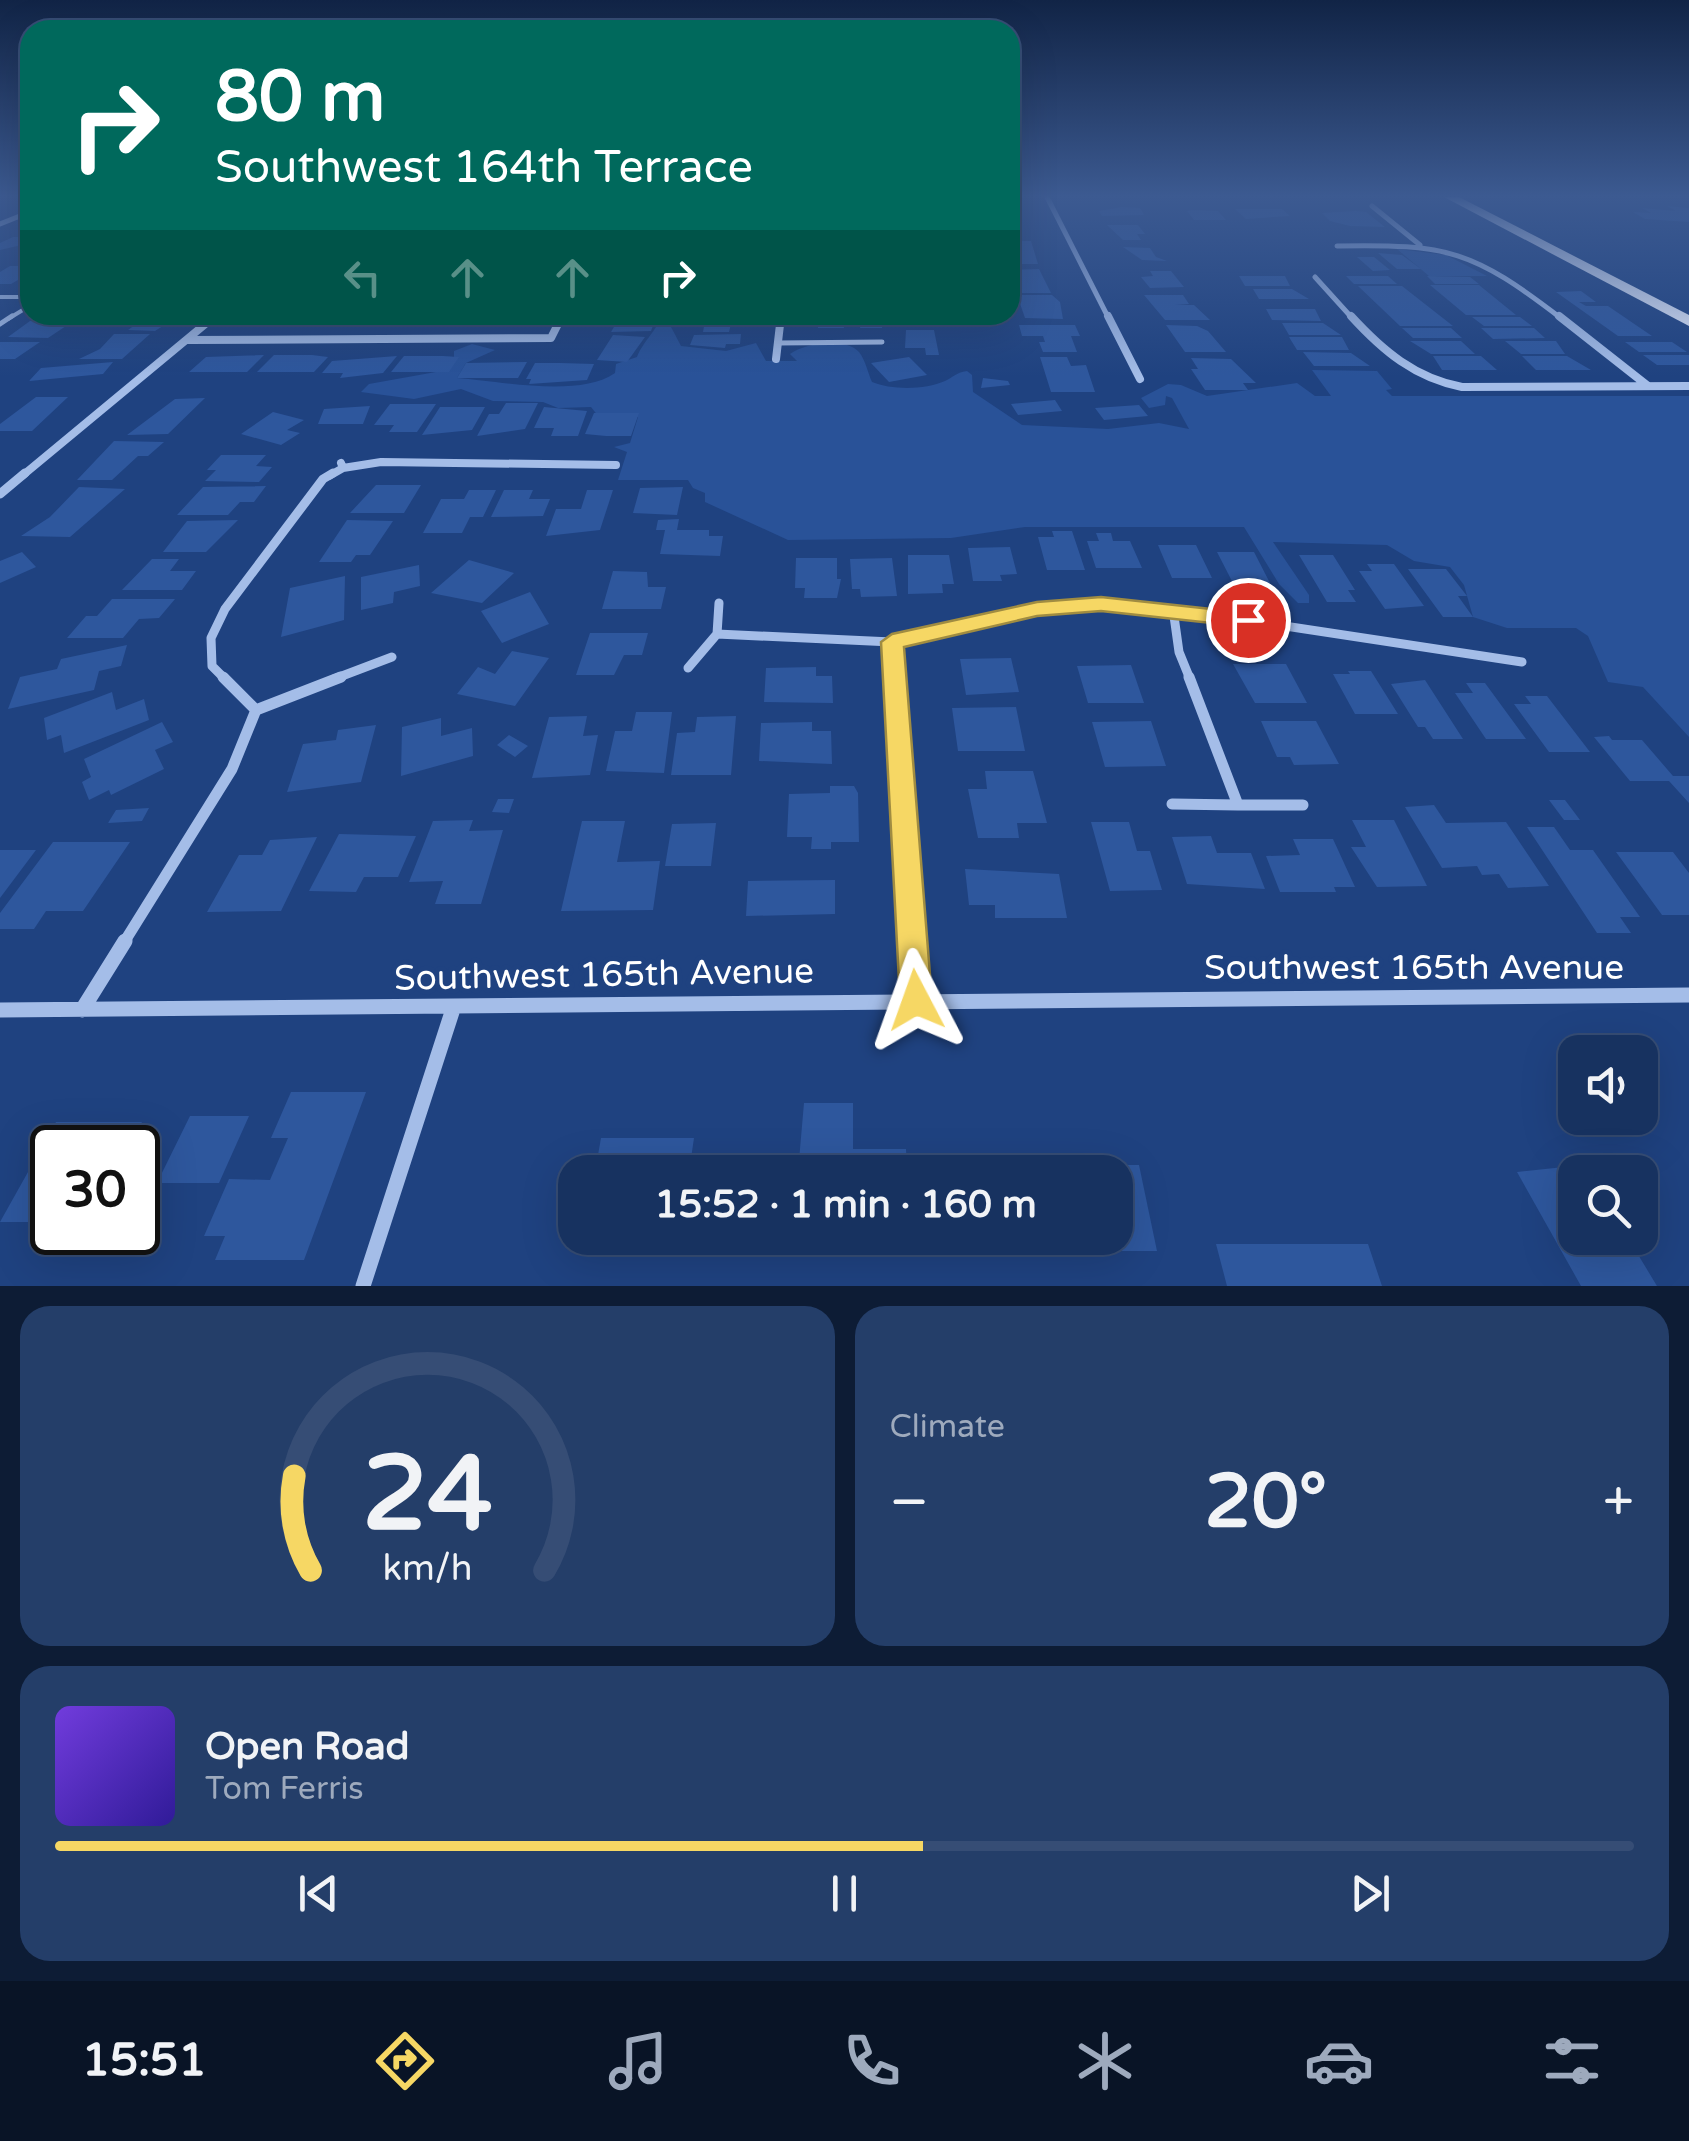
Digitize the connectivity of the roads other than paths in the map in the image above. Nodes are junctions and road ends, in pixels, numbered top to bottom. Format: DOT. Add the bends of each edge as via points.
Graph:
graph roads {
  1 [pos="1078,257"];
  2 [pos="1466,257"];
  3 [pos="1566,257"];
  4 [pos="1315,277"];
  5 [pos="1689,321"];
  6 [pos="205,325"];
  7 [pos="558,325"];
  8 [pos="780,325"];
  9 [pos="188,340"];
  10 [pos="882,342"];
  11 [pos="778,343"];
  12 [pos="776,360"];
  13 [pos="1140,378"];
  14 [pos="1648,386"];
  15 [pos="1689,386"];
  16 [pos="616,465"];
  17 [pos="0,494"];
  18 [pos="719,603"];
  19 [pos="1173,610"];
  20 [pos="717,634"];
  21 [pos="892,642"];
  22 [pos="392,657"];
  23 [pos="1522,662"];
  24 [pos="688,668"];
  25 [pos="256,710"];
  26 [pos="1172,804"];
  27 [pos="1238,805"];
  28 [pos="1303,805"];
  29 [pos="1689,995"];
  30 [pos="916,1000"];
  31 [pos="454,1006"];
  32 [pos="0,1010"];
  33 [pos="82,1010"];
  34 [pos="362,1286"];
  1 -- 13 [label="street"];
  2 -- 14 [label="street"];
  3 -- 5 [label="main road"];
  4 -- 14 [label="street" via="1407,371 1428,381 1462,387"];
  6 -- 9 [label="street"];
  7 -- 9 [label="street" via="551,338"];
  8 -- 11 [label="street"];
  9 -- 17 [label="street"];
  10 -- 11 [label="lane"];
  11 -- 12 [label="street"];
  14 -- 15 [label="street"];
  16 -- 25 [label="street" via="342,465 323,478 225,609 212,638 212,666"];
  18 -- 20 [label="street"];
  19 -- 21 [label="street" via="1101,604 1037,609"];
  19 -- 23 [label="street"];
  19 -- 27 [label="street" via="1179,652"];
  20 -- 21 [label="street"];
  20 -- 24 [label="street"];
  21 -- 30 [label="street"];
  22 -- 25 [label="street"];
  25 -- 33 [label="street" via="232,769"];
  26 -- 27 [label="street"];
  27 -- 28 [label="street"];
  29 -- 30 [label="street, Southwest 165th Avenue"];
  30 -- 31 [label="street, Southwest 165th Avenue"];
  31 -- 33 [label="street, Southwest 165th Avenue"];
  31 -- 34 [label="street"];
  32 -- 33 [label="street, Southwest 165th Avenue"];
}
